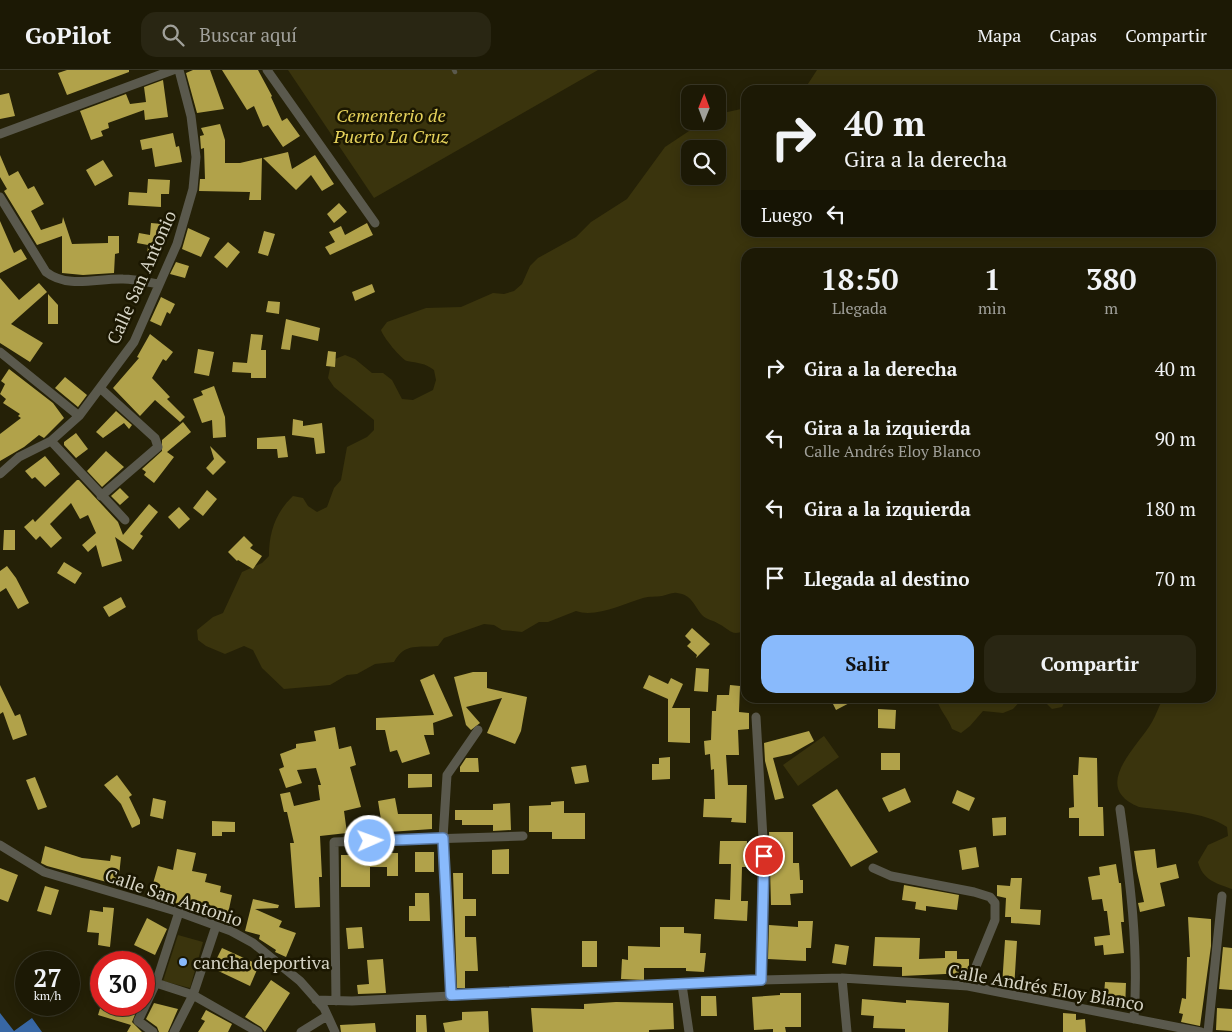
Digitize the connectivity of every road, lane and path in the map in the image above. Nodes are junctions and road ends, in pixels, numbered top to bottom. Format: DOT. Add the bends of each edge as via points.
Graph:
graph roads {
  1 [pos="173,70"];
  2 [pos="179,70"];
  3 [pos="267,70"];
  4 [pos="0,134"];
  5 [pos="0,197"];
  6 [pos="375,223"];
  7 [pos="158,284"];
  8 [pos="0,352"];
  9 [pos="100,388"];
  10 [pos="79,416"];
  11 [pos="51,441"];
  12 [pos="0,474"];
  13 [pos="101,496"];
  14 [pos="125,520"];
  15 [pos="756,717"];
  16 [pos="478,730"];
  17 [pos="1120,809"];
  18 [pos="522,836"];
  19 [pos="443,838"];
  20 [pos="0,845"];
  21 [pos="873,868"];
  22 [pos="1222,896"];
  23 [pos="179,912"];
  24 [pos="216,926"];
  25 [pos="842,978"];
  26 [pos="761,980"];
  27 [pos="156,983"];
  28 [pos="682,985"];
  29 [pos="968,986"];
  30 [pos="194,995"];
  31 [pos="451,995"];
  32 [pos="316,1000"];
  33 [pos="336,1001"];
  34 [pos="327,1016"];
  35 [pos="1134,1019"];
  36 [pos="153,1032"];
  37 [pos="174,1032"];
  38 [pos="258,1032"];
  39 [pos="301,1032"];
  40 [pos="335,1032"];
  41 [pos="689,1032"];
  42 [pos="847,1032"];
  43 [pos="1201,1032"];
  44 [pos="1208,1032"];
  1 -- 4 [label="street"];
  2 -- 7 [label="street, Calle San Antonio" via="190,116 196,173 186,217"];
  3 -- 6 [label="street"];
  5 -- 7 [label="street" via="46,272 55,279 130,279"];
  7 -- 9 [label="street, Calle San Antonio" via="134,342"];
  8 -- 10 [label="street"];
  9 -- 10 [label="street, Calle San Antonio"];
  9 -- 13 [label="street" via="154,438 158,447"];
  10 -- 11 [label="street, Calle San Antonio"];
  11 -- 12 [label="street, Calle San Antonio" via="19,457"];
  11 -- 13 [label="street"];
  13 -- 14 [label="street"];
  15 -- 26 [label="street" via="764,856"];
  16 -- 19 [label="street" via="447,775"];
  17 -- 35 [label="street" via="1134,924 1137,971"];
  18 -- 19 [label="street"];
  19 -- 31 [label="street"];
  19 -- 33 [label="street" via="334,842"];
  20 -- 23 [label="street, Calle San Antonio" via="44,872"];
  21 -- 29 [label="street" via="890,876 990,897 995,904 995,920"];
  22 -- 44 [label="street"];
  23 -- 24 [label="street, Calle San Antonio"];
  23 -- 27 [label="street"];
  24 -- 30 [label="street"];
  24 -- 32 [label="street, Calle San Antonio" via="253,943 282,964"];
  25 -- 26 [label="street, Calle Andrés Eloy Blanco"];
  25 -- 29 [label="street, Calle Andrés Eloy Blanco"];
  25 -- 42 [label="street"];
  26 -- 28 [label="street, Calle Andrés Eloy Blanco"];
  27 -- 30 [label="street"];
  27 -- 36 [label="street" via="138,1021"];
  28 -- 31 [label="street, Calle Andrés Eloy Blanco"];
  28 -- 41 [label="street"];
  29 -- 35 [label="street, Calle Andrés Eloy Blanco"];
  30 -- 37 [label="street"];
  30 -- 38 [label="street"];
  31 -- 33 [label="street, Calle Andrés Eloy Blanco"];
  32 -- 33 [label="street, Calle Andrés Eloy Blanco"];
  32 -- 34 [label="street, Calle San Antonio"];
  34 -- 39 [label="street"];
  34 -- 40 [label="street, Calle San Antonio"];
  35 -- 43 [label="street, Calle Andrés Eloy Blanco"];
}
